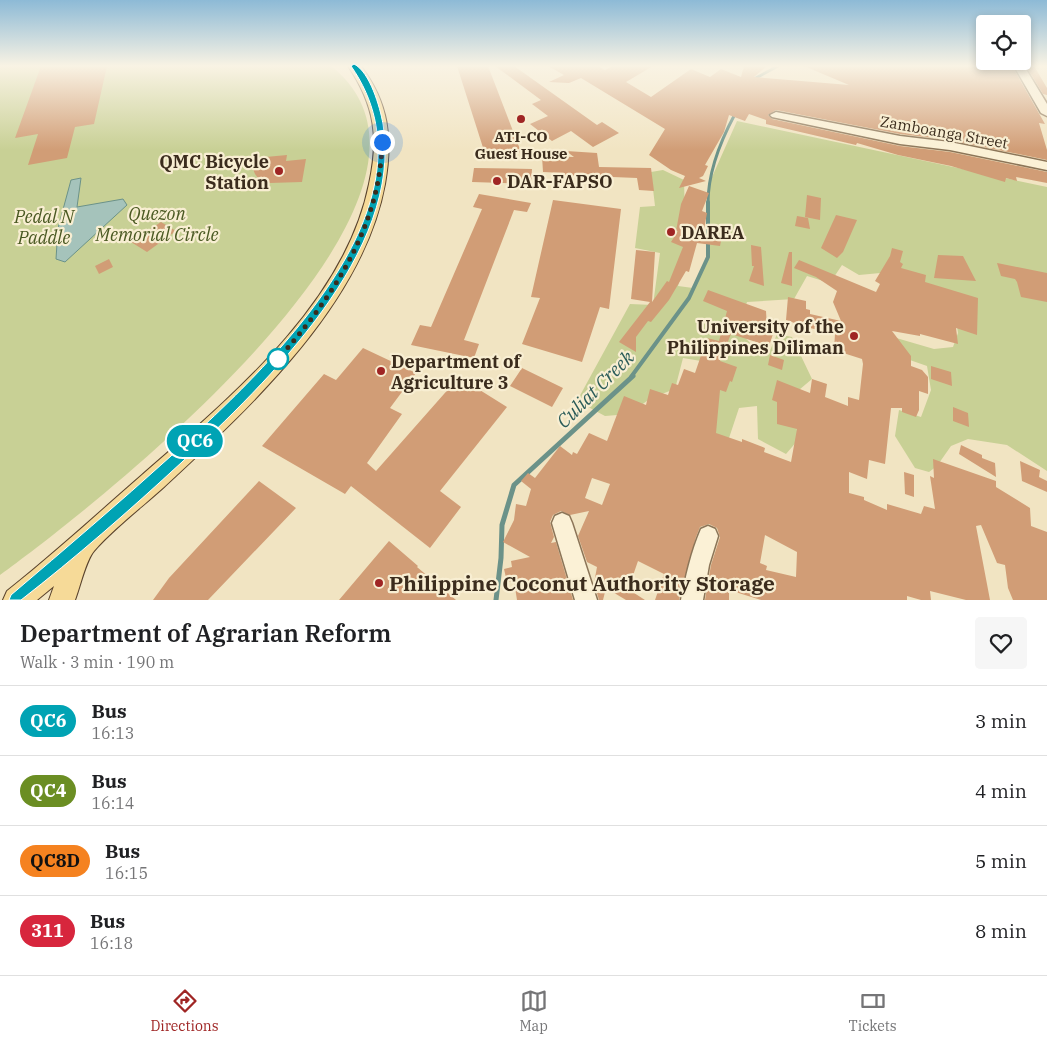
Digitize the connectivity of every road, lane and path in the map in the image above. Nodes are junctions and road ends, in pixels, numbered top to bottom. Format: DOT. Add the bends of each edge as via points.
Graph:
graph roads {
  1 [pos="372,94"];
  2 [pos="1036,94"];
  3 [pos="1047,113"];
  4 [pos="776,115"];
  5 [pos="1047,166"];
  6 [pos="562,523"];
  7 [pos="708,536"];
  8 [pos="84,542"];
  9 [pos="16,600"];
  10 [pos="62,600"];
  11 [pos="586,600"];
  12 [pos="692,600"];
  1 -- 8 [label="main road" via="378,111 382,142 378,186 369,217 346,266 312,318 264,375"];
  2 -- 3 [label="street"];
  4 -- 5 [label="street, Zamboanga Street"];
  6 -- 11 [label="street"];
  7 -- 12 [label="street"];
  8 -- 9 [label="main road"];
  8 -- 10 [label="main road"];
}
